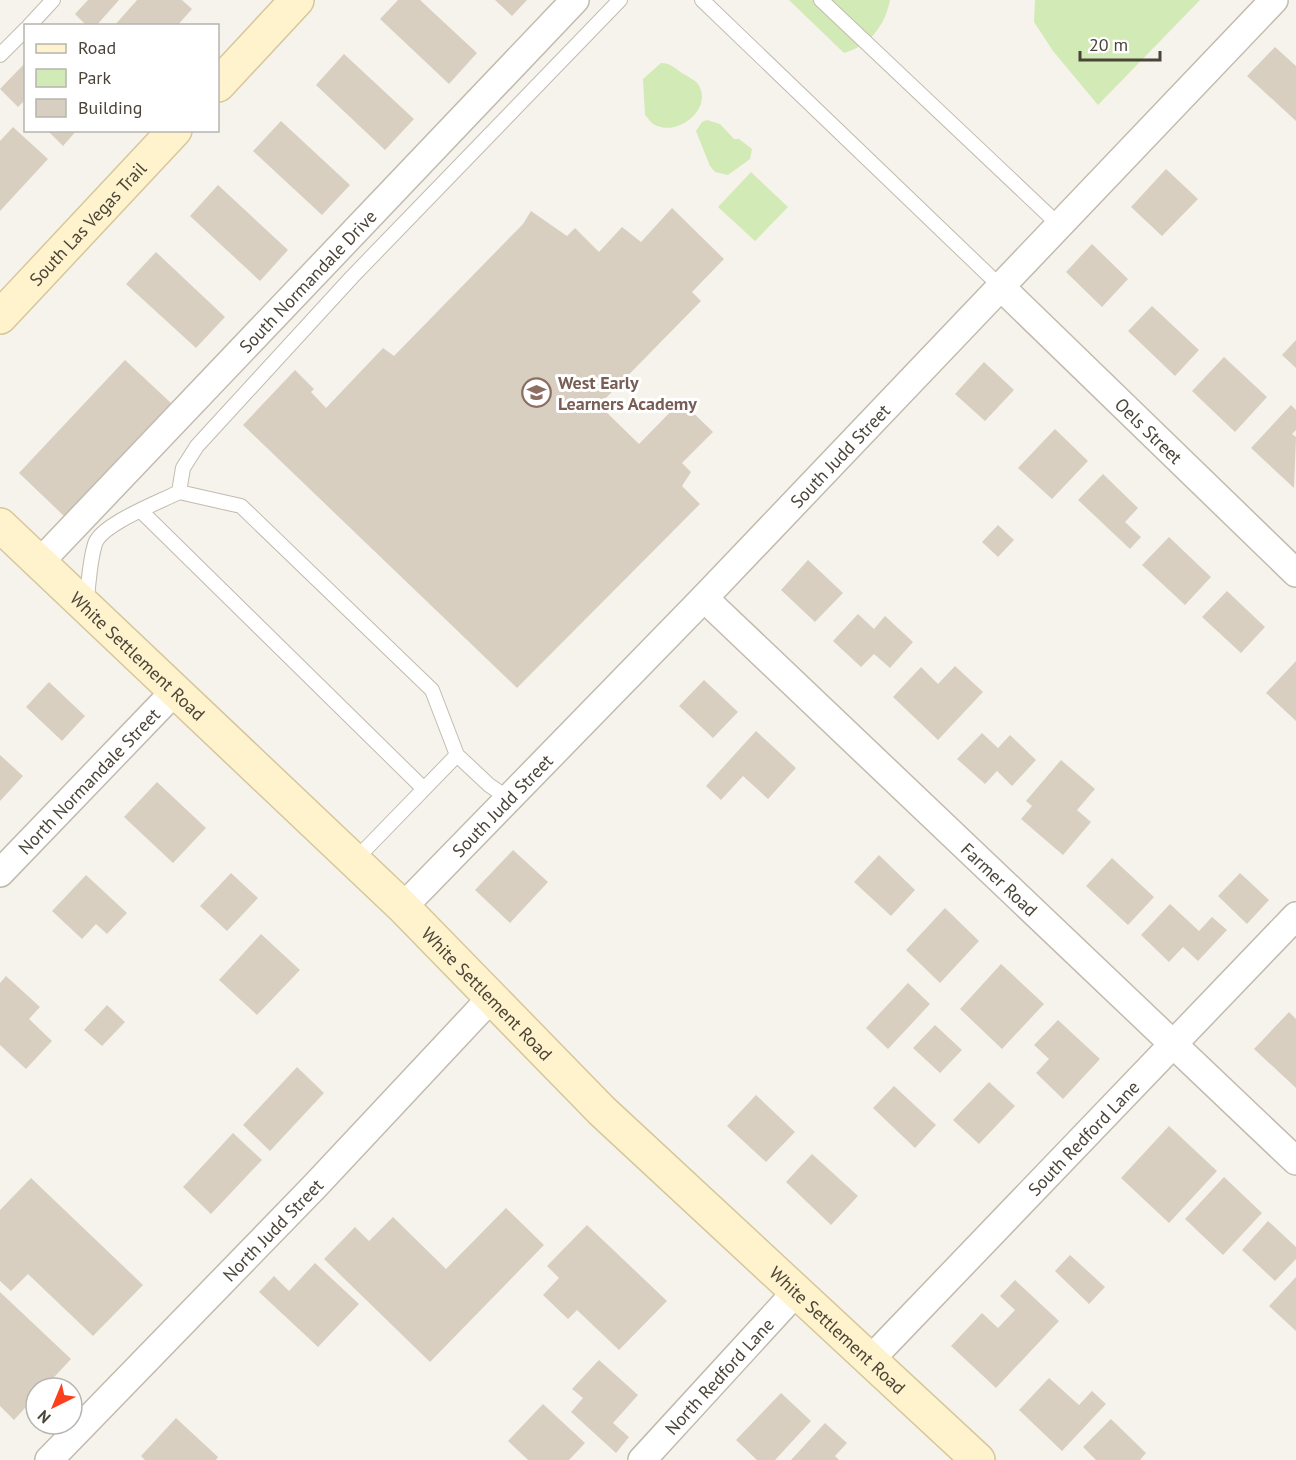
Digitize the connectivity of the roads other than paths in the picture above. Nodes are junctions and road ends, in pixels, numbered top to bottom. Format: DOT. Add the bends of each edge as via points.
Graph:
graph roads {
  1 [pos="53,0"];
  2 [pos="297,0"];
  3 [pos="575,0"];
  4 [pos="620,0"];
  5 [pos="702,0"];
  6 [pos="820,0"];
  7 [pos="1274,0"];
  8 [pos="30,24"];
  9 [pos="24,30"];
  10 [pos="0,55"];
  11 [pos="219,84"];
  12 [pos="173,132"];
  13 [pos="1059,225"];
  14 [pos="1001,287"];
  15 [pos="1,313"];
  16 [pos="179,492"];
  17 [pos="142,512"];
  18 [pos="0,525"];
  19 [pos="40,562"];
  20 [pos="1296,573"];
  21 [pos="704,598"];
  22 [pos="86,606"];
  23 [pos="176,690"];
  24 [pos="458,755"];
  25 [pos="424,789"];
  26 [pos="508,798"];
  27 [pos="354,861"];
  28 [pos="0,873"];
  29 [pos="403,907"];
  30 [pos="1296,916"];
  31 [pos="492,997"];
  32 [pos="1172,1045"];
  33 [pos="1296,1161"];
  34 [pos="796,1292"];
  35 [pos="870,1360"];
  36 [pos="49,1460"];
  37 [pos="642,1460"];
  38 [pos="978,1460"];
  1 -- 8 [label="lane"];
  2 -- 11 [label="main road"];
  3 -- 19 [label="street, South Normandale Drive"];
  4 -- 16 [label="lane" via="352,277 212,429 189,456"];
  5 -- 14 [label="lane"];
  6 -- 13 [label="lane"];
  7 -- 13 [label="street, South Judd Street"];
  9 -- 10 [label="lane"];
  12 -- 15 [label="main road, South Las Vegas Trail"];
  13 -- 14 [label="street, South Judd Street"];
  14 -- 20 [label="street, Oels Street"];
  14 -- 21 [label="street, South Judd Street"];
  16 -- 17 [label="lane"];
  16 -- 24 [label="lane" via="241,506 432,690"];
  17 -- 22 [label="lane" via="114,522 95,543"];
  17 -- 25 [label="lane"];
  18 -- 19 [label="main road, White Settlement Road"];
  19 -- 22 [label="main road, White Settlement Road"];
  21 -- 26 [label="street, South Judd Street"];
  21 -- 32 [label="street, Farmer Road"];
  22 -- 23 [label="main road, White Settlement Road"];
  23 -- 27 [label="main road, White Settlement Road"];
  23 -- 28 [label="street, North Normandale Street"];
  24 -- 25 [label="lane"];
  24 -- 26 [label="lane"];
  25 -- 27 [label="lane"];
  26 -- 29 [label="street, South Judd Street"];
  27 -- 29 [label="main road, White Settlement Road"];
  29 -- 31 [label="main road, White Settlement Road"];
  30 -- 32 [label="street, South Redford Lane"];
  31 -- 34 [label="main road, White Settlement Road" via="602,1111"];
  31 -- 36 [label="street, North Judd Street"];
  32 -- 33 [label="street, Farmer Road"];
  32 -- 35 [label="street, South Redford Lane"];
  34 -- 35 [label="main road, White Settlement Road"];
  34 -- 37 [label="street, North Redford Lane"];
  35 -- 38 [label="main road, White Settlement Road"];
}
